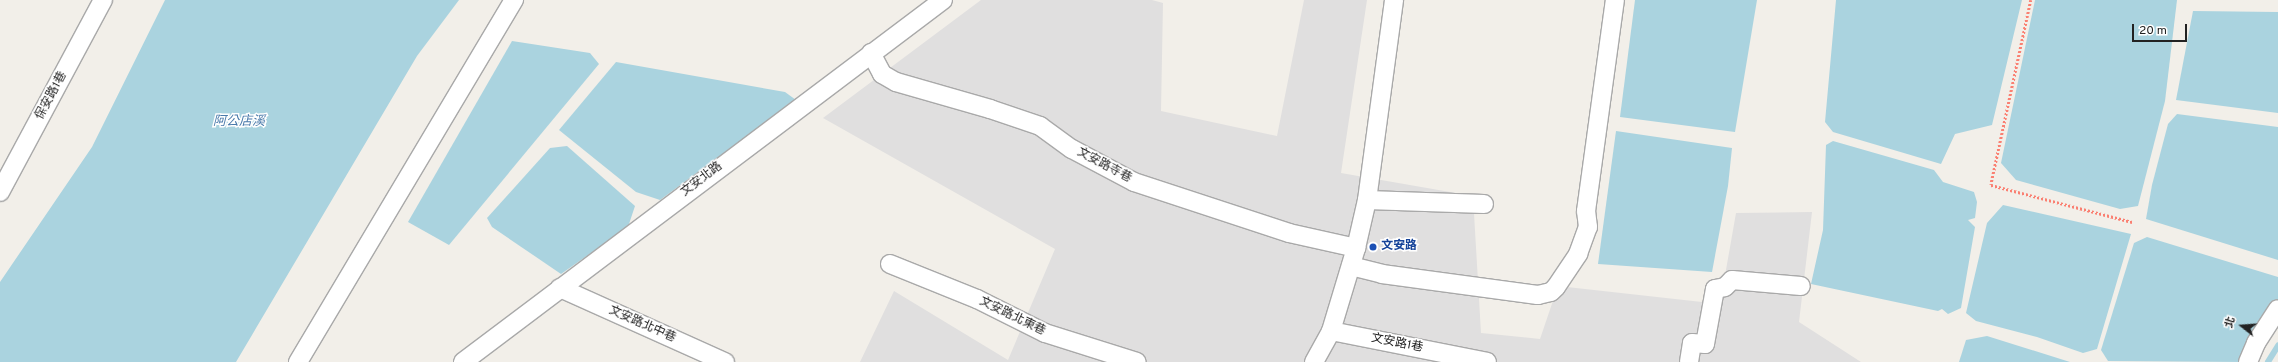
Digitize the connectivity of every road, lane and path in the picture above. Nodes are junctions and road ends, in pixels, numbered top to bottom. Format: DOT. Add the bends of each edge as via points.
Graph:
graph roads {
  1 [pos="103,0"];
  2 [pos="514,0"];
  3 [pos="943,0"];
  4 [pos="1394,0"];
  5 [pos="1615,0"];
  6 [pos="2031,0"];
  7 [pos="871,53"];
  8 [pos="0,192"];
  9 [pos="1367,200"];
  10 [pos="1484,204"];
  11 [pos="2132,222"];
  12 [pos="1356,248"];
  13 [pos="890,264"];
  14 [pos="1351,266"];
  15 [pos="1801,286"];
  16 [pos="560,288"];
  17 [pos="2278,310"];
  18 [pos="1331,331"];
  19 [pos="298,362"];
  20 [pos="463,362"];
  21 [pos="725,362"];
  22 [pos="1137,362"];
  23 [pos="1314,362"];
  24 [pos="1487,362"];
  25 [pos="1689,362"];
  26 [pos="2248,362"];
  1 -- 8 [label="street, 保安路1巷"];
  2 -- 19 [label="street"];
  3 -- 7 [label="street, 文安北路"];
  4 -- 9 [label="street"];
  5 -- 14 [label="street" via="1586,211 1588,227 1578,254 1556,287 1551,292 1538,295 1382,274"];
  6 -- 11 [label="path" via="1991,185"];
  7 -- 12 [label="street, 文安路寺巷" via="882,74 896,82 1040,126 1085,156 1134,182 1289,233"];
  7 -- 16 [label="street, 文安北路"];
  9 -- 10 [label="street"];
  9 -- 12 [label="street"];
  12 -- 14 [label="street"];
  13 -- 22 [label="street, 文安路北東巷" via="977,299 1045,333"];
  14 -- 18 [label="street"];
  15 -- 25 [label="street" via="1732,280 1725,287 1715,289 1705,344 1692,343"];
  16 -- 20 [label="street, 文安北路"];
  16 -- 21 [label="street, 文安路北中巷"];
  17 -- 26 [label="street" via="2256,343"];
  18 -- 23 [label="street"];
  18 -- 24 [label="street, 文安路1巷"];
}
